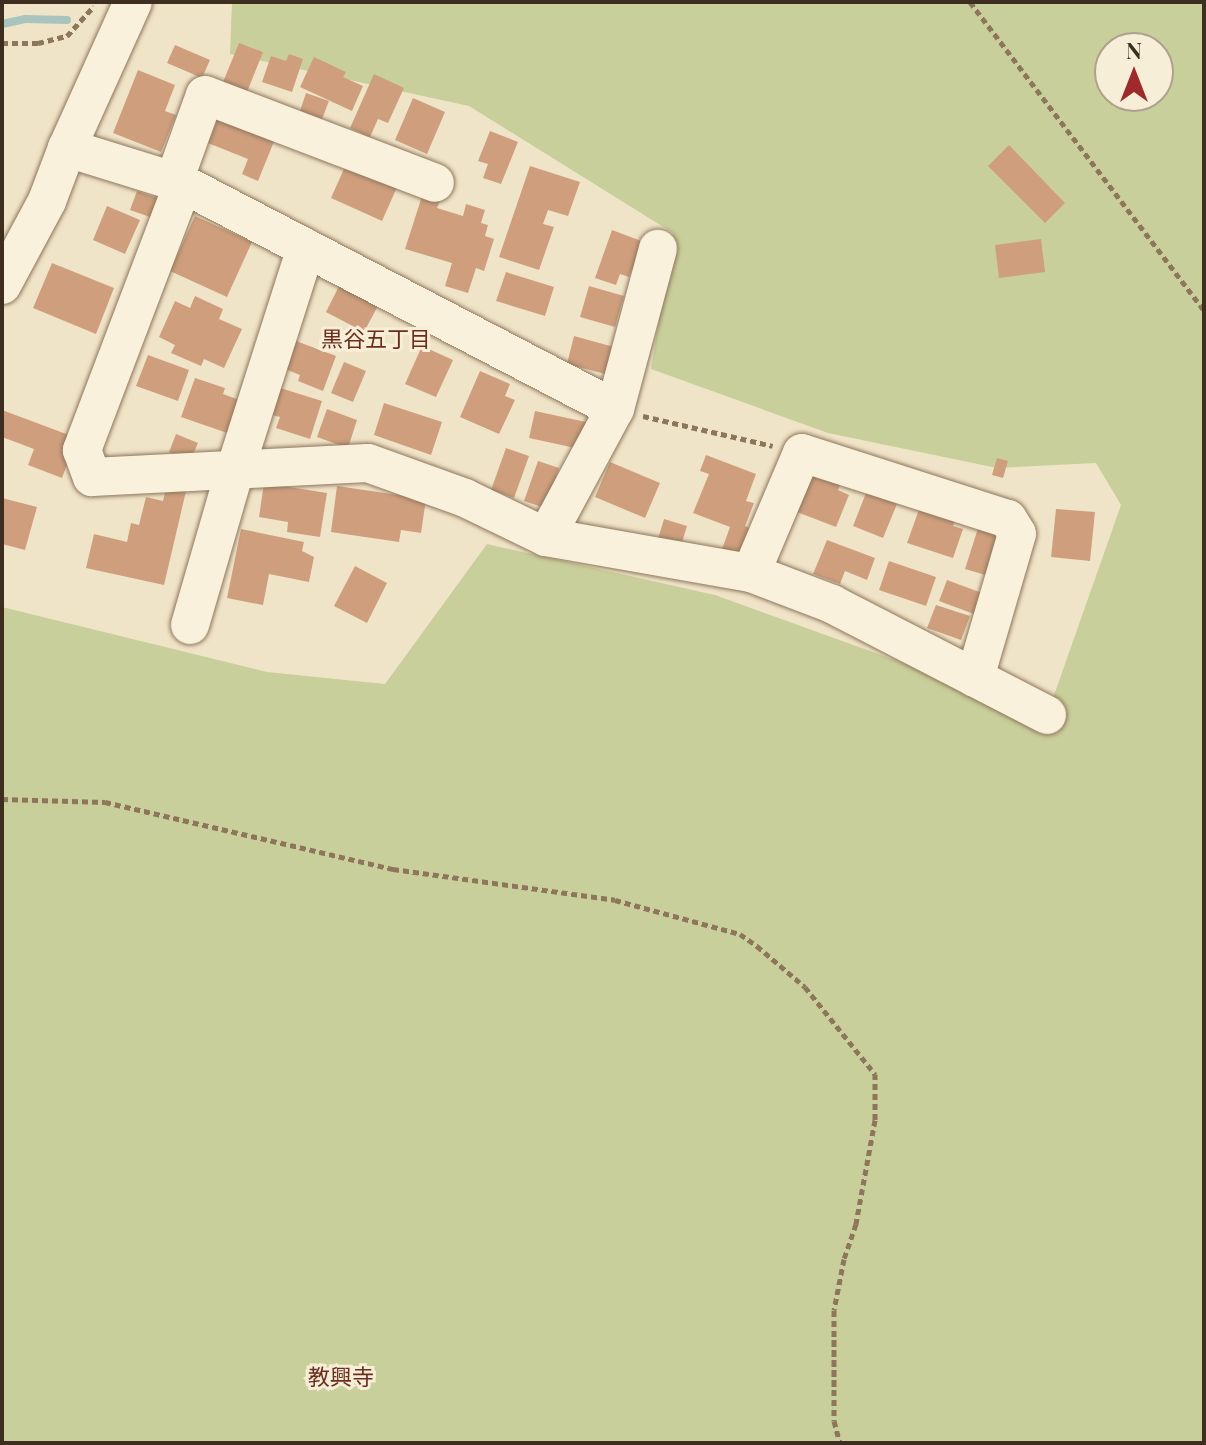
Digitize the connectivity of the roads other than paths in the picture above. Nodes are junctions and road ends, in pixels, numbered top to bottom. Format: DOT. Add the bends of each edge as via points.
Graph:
graph roads {
  1 [pos="133,2"];
  2 [pos="67,148"];
  3 [pos="178,182"];
  4 [pos="435,183"];
  5 [pos="306,248"];
  6 [pos="658,249"];
  7 [pos="2,285"];
  8 [pos="615,409"];
  9 [pos="235,470"];
  10 [pos="546,537"];
  11 [pos="751,573"];
  12 [pos="190,625"];
  13 [pos="975,678"];
  14 [pos="1047,715"];
  1 -- 2 [label="street"];
  2 -- 3 [label="street"];
  2 -- 7 [label="street" via="47,201"];
  3 -- 4 [label="street" via="205,95"];
  3 -- 5 [label="street"];
  3 -- 9 [label="street" via="82,450 92,477"];
  5 -- 8 [label="street"];
  5 -- 9 [label="street"];
  6 -- 8 [label="street"];
  8 -- 10 [label="street"];
  9 -- 10 [label="street" via="368,463 465,498"];
  9 -- 12 [label="street"];
  10 -- 11 [label="street"];
  11 -- 13 [label="street" via="832,604"];
  11 -- 13 [label="street" via="802,453 1008,519 1017,534"];
  13 -- 14 [label="street"];
}
